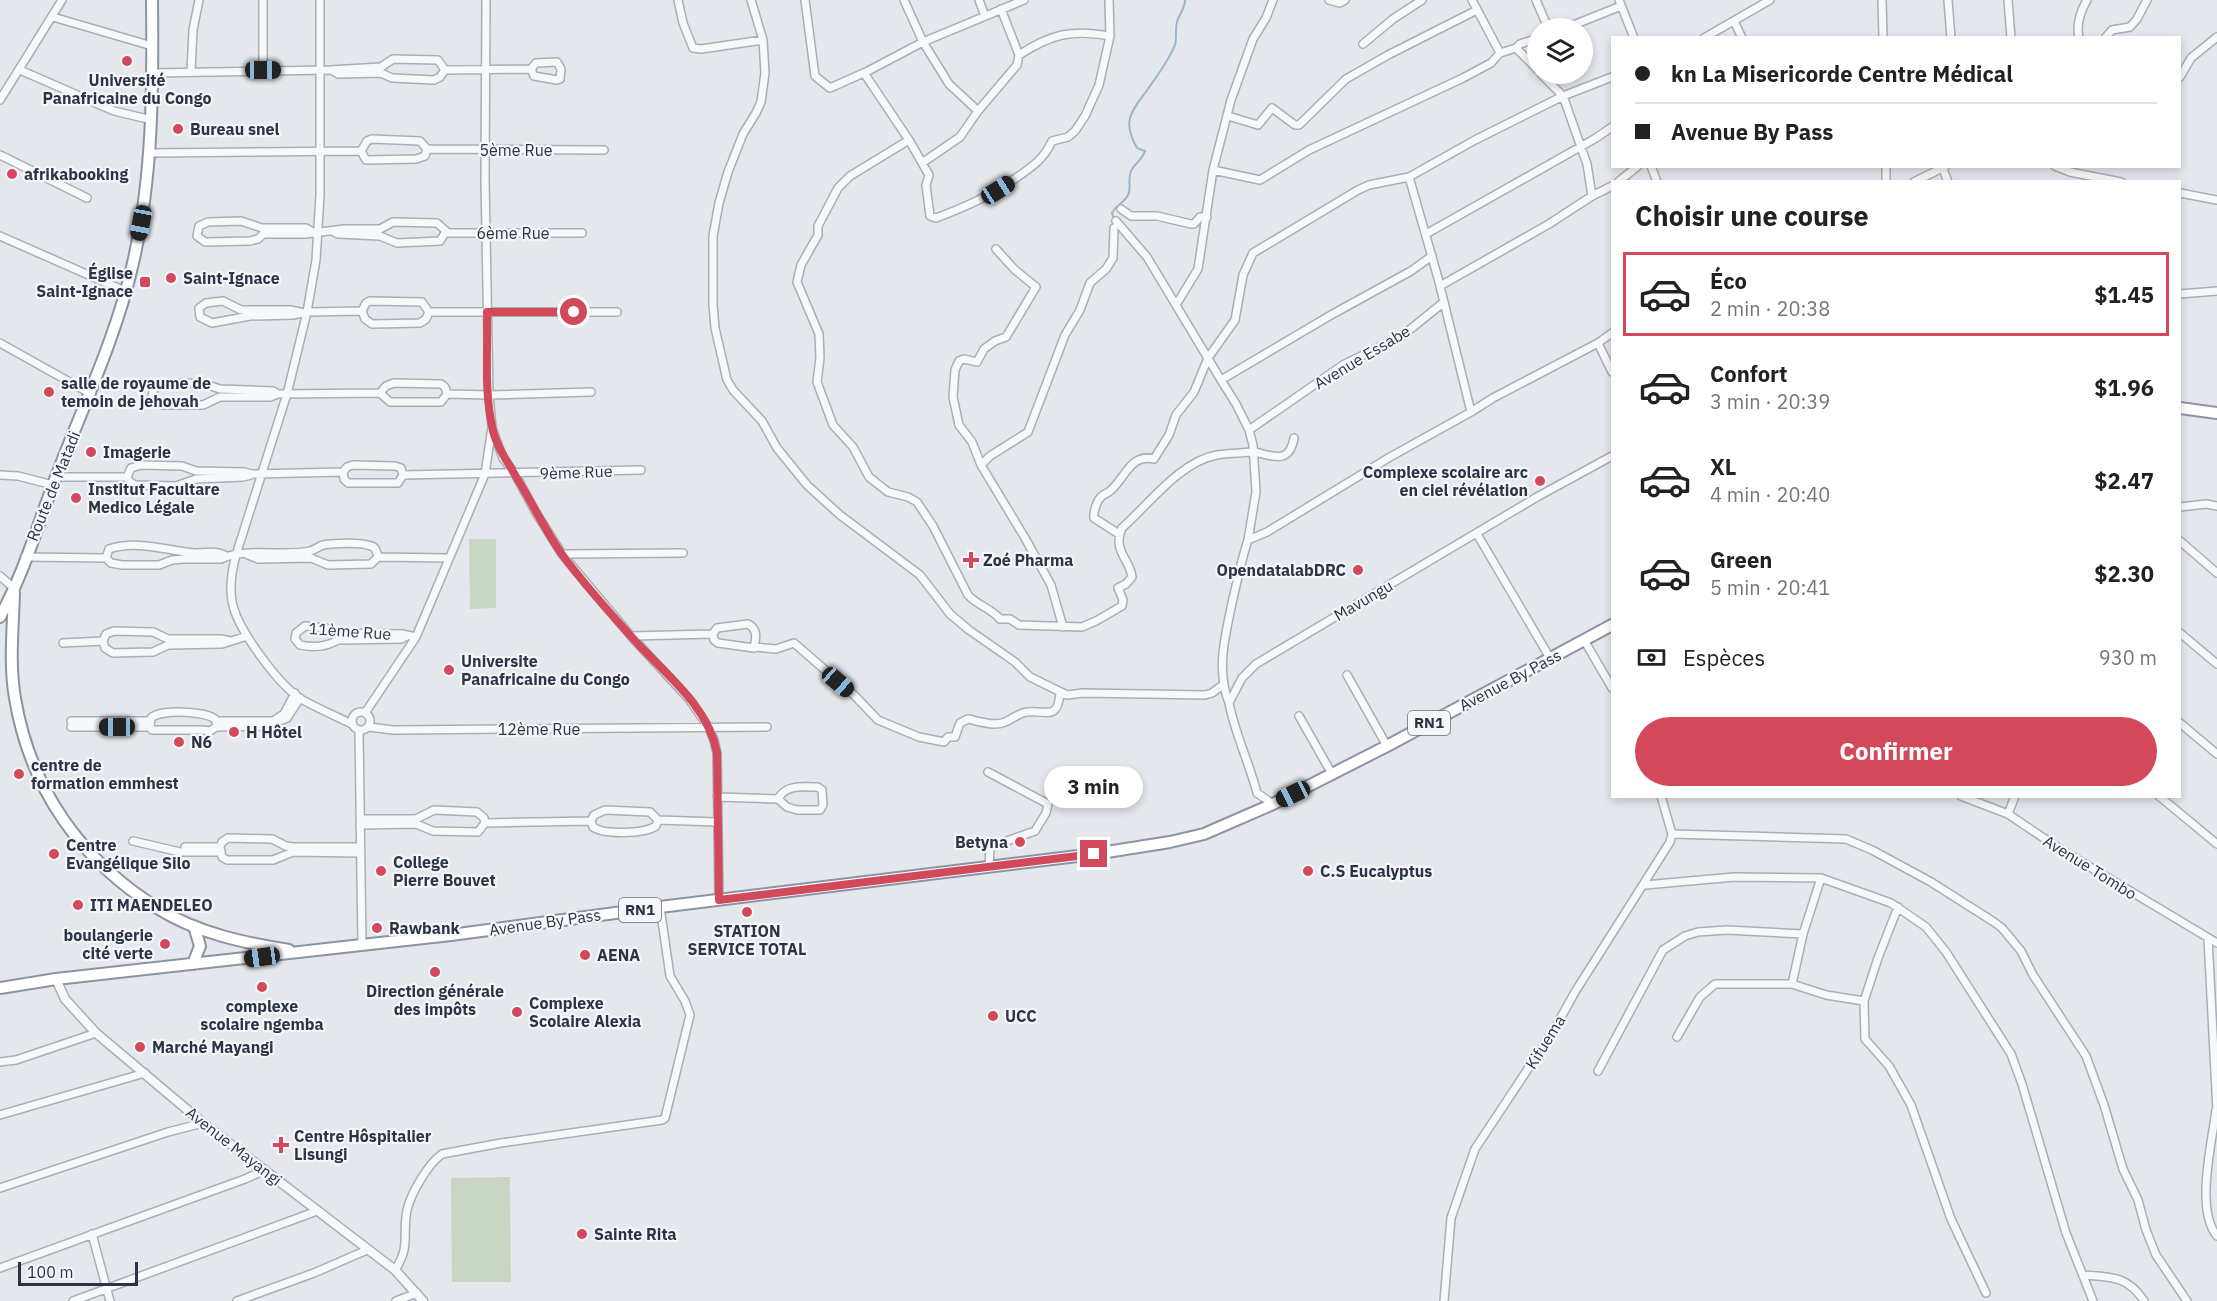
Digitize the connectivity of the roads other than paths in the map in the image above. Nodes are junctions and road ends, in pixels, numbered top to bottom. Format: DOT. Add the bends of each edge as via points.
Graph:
graph roads {
  1 [pos="62,0"];
  2 [pos="152,0"];
  3 [pos="199,0"];
  4 [pos="263,0"];
  5 [pos="320,0"];
  6 [pos="486,0"];
  7 [pos="678,0"];
  8 [pos="751,0"];
  9 [pos="806,0"];
  10 [pos="904,0"];
  11 [pos="980,0"];
  12 [pos="1024,0"];
  13 [pos="1109,0"];
  14 [pos="1273,0"];
  15 [pos="1329,0"];
  16 [pos="1345,0"];
  17 [pos="1422,0"];
  18 [pos="1472,0"];
  19 [pos="1536,0"];
  20 [pos="1770,0"];
  21 [pos="1882,0"];
  22 [pos="1948,0"];
  23 [pos="2008,0"];
  24 [pos="2087,0"];
  25 [pos="2147,0"];
  26 [pos="1620,3"];
  27 [pos="1001,9"];
  28 [pos="1476,10"];
  29 [pos="985,16"];
  30 [pos="53,17"];
  31 [pos="1544,18"];
  32 [pos="1588,18"];
  33 [pos="1734,21"];
  34 [pos="1110,36"];
  35 [pos="1633,36"];
  36 [pos="1708,36"];
  37 [pos="1741,36"];
  38 [pos="1883,36"];
  39 [pos="1950,36"];
  40 [pos="2011,36"];
  41 [pos="2079,36"];
  42 [pos="2107,36"];
  43 [pos="2217,37"];
  44 [pos="763,40"];
  45 [pos="923,42"];
  46 [pos="1527,42"];
  47 [pos="1363,44"];
  48 [pos="152,46"];
  49 [pos="1516,48"];
  50 [pos="1500,53"];
  51 [pos="1019,55"];
  52 [pos="1527,59"];
  53 [pos="531,69"];
  54 [pos="20,70"];
  55 [pos="263,70"];
  56 [pos="320,70"];
  57 [pos="381,70"];
  58 [pos="445,70"];
  59 [pos="486,70"];
  60 [pos="191,71"];
  61 [pos="153,73"];
  62 [pos="864,73"];
  63 [pos="2181,75"];
  64 [pos="1611,77"];
  65 [pos="1551,84"];
  66 [pos="1563,96"];
  67 [pos="0,100"];
  68 [pos="978,111"];
  69 [pos="1228,116"];
  70 [pos="152,120"];
  71 [pos="1611,128"];
  72 [pos="909,140"];
  73 [pos="1581,146"];
  74 [pos="427,149"];
  75 [pos="486,150"];
  76 [pos="604,150"];
  77 [pos="361,151"];
  78 [pos="320,152"];
  79 [pos="150,153"];
  80 [pos="0,155"];
  81 [pos="922,163"];
  82 [pos="1636,168"];
  83 [pos="1943,168"];
  84 [pos="2060,168"];
  85 [pos="1213,170"];
  86 [pos="1409,177"];
  87 [pos="1620,180"];
  88 [pos="1918,180"];
  89 [pos="2111,180"];
  90 [pos="1611,186"];
  91 [pos="2181,193"];
  92 [pos="1592,196"];
  93 [pos="87,198"];
  94 [pos="2217,200"];
  95 [pos="1121,209"];
  96 [pos="1207,217"];
  97 [pos="263,231"];
  98 [pos="316,232"];
  99 [pos="380,232"];
  100 [pos="445,233"];
  101 [pos="487,233"];
  102 [pos="582,233"];
  103 [pos="1426,234"];
  104 [pos="0,236"];
  105 [pos="996,249"];
  106 [pos="1432,256"];
  107 [pos="1440,286"];
  108 [pos="125,291"];
  109 [pos="2217,291"];
  110 [pos="2181,294"];
  111 [pos="1444,302"];
  112 [pos="1176,305"];
  113 [pos="362,311"];
  114 [pos="303,312"];
  115 [pos="429,312"];
  116 [pos="487,312"];
  117 [pos="617,312"];
  118 [pos="241,314"];
  119 [pos="1611,334"];
  120 [pos="0,342"];
  121 [pos="1598,343"];
  122 [pos="1208,358"];
  123 [pos="1611,370"];
  124 [pos="1221,380"];
  125 [pos="220,389"];
  126 [pos="591,392"];
  127 [pos="380,393"];
  128 [pos="91,394"];
  129 [pos="278,394"];
  130 [pos="287,394"];
  131 [pos="447,394"];
  132 [pos="489,396"];
  133 [pos="220,397"];
  134 [pos="2181,408"];
  135 [pos="1471,412"];
  136 [pos="2217,413"];
  137 [pos="492,427"];
  138 [pos="1249,430"];
  139 [pos="1294,438"];
  140 [pos="1252,452"];
  141 [pos="1611,457"];
  142 [pos="981,465"];
  143 [pos="641,470"];
  144 [pos="343,472"];
  145 [pos="262,474"];
  146 [pos="484,474"];
  147 [pos="515,474"];
  148 [pos="196,475"];
  149 [pos="403,475"];
  150 [pos="0,476"];
  151 [pos="127,477"];
  152 [pos="54,481"];
  153 [pos="2217,506"];
  154 [pos="2181,507"];
  155 [pos="1119,534"];
  156 [pos="1477,534"];
  157 [pos="1248,540"];
  158 [pos="2181,542"];
  159 [pos="172,550"];
  160 [pos="683,553"];
  161 [pos="562,554"];
  162 [pos="237,555"];
  163 [pos="311,555"];
  164 [pos="226,556"];
  165 [pos="25,557"];
  166 [pos="378,557"];
  167 [pos="106,558"];
  168 [pos="448,558"];
  169 [pos="172,560"];
  170 [pos="2217,573"];
  171 [pos="0,576"];
  172 [pos="15,589"];
  173 [pos="0,616"];
  174 [pos="1611,626"];
  175 [pos="1063,627"];
  176 [pos="713,634"];
  177 [pos="2181,634"];
  178 [pos="247,636"];
  179 [pos="338,636"];
  180 [pos="631,636"];
  181 [pos="416,637"];
  182 [pos="1584,640"];
  183 [pos="103,642"];
  184 [pos="168,642"];
  185 [pos="63,643"];
  186 [pos="754,647"];
  187 [pos="1550,658"];
  188 [pos="2217,664"];
  189 [pos="1347,675"];
  190 [pos="1224,684"];
  191 [pos="1611,686"];
  192 [pos="1060,693"];
  193 [pos="297,695"];
  194 [pos="1229,703"];
  195 [pos="365,713"];
  196 [pos="1299,716"];
  197 [pos="71,724"];
  198 [pos="150,724"];
  199 [pos="216,724"];
  200 [pos="352,724"];
  201 [pos="2181,724"];
  202 [pos="369,727"];
  203 [pos="767,727"];
  204 [pos="709,728"];
  205 [pos="359,731"];
  206 [pos="1387,746"];
  207 [pos="2217,754"];
  208 [pos="988,772"];
  209 [pos="1332,774"];
  210 [pos="717,797"];
  211 [pos="1662,798"];
  212 [pos="1966,798"];
  213 [pos="2014,798"];
  214 [pos="2161,798"];
  215 [pos="778,799"];
  216 [pos="1274,804"];
  217 [pos="2008,814"];
  218 [pos="658,820"];
  219 [pos="416,821"];
  220 [pos="591,821"];
  221 [pos="360,822"];
  222 [pos="717,822"];
  223 [pos="485,823"];
  224 [pos="1672,834"];
  225 [pos="134,841"];
  226 [pos="2217,844"];
  227 [pos="185,848"];
  228 [pos="220,850"];
  229 [pos="286,850"];
  230 [pos="360,850"];
  231 [pos="989,867"];
  232 [pos="1821,878"];
  233 [pos="1645,885"];
  234 [pos="719,900"];
  235 [pos="660,907"];
  236 [pos="1898,907"];
  237 [pos="194,926"];
  238 [pos="1803,934"];
  239 [pos="2208,938"];
  240 [pos="2217,943"];
  241 [pos="362,946"];
  242 [pos="301,952"];
  243 [pos="193,964"];
  244 [pos="56,979"];
  245 [pos="1791,984"];
  246 [pos="0,988"];
  247 [pos="1864,1001"];
  248 [pos="96,1034"];
  249 [pos="1677,1037"];
  250 [pos="0,1062"];
  251 [pos="1598,1071"];
  252 [pos="145,1073"];
  253 [pos="2216,1111"];
  254 [pos="0,1115"];
  255 [pos="203,1123"];
  256 [pos="265,1170"];
  257 [pos="0,1188"];
  258 [pos="317,1211"];
  259 [pos="92,1234"];
  260 [pos="2217,1236"];
  261 [pos="367,1250"];
  262 [pos="0,1268"];
  263 [pos="395,1270"];
  264 [pos="2084,1275"];
  265 [pos="107,1288"];
  266 [pos="417,1293"];
  267 [pos="1986,1293"];
  268 [pos="73,1301"];
  269 [pos="110,1301"];
  270 [pos="237,1301"];
  271 [pos="396,1301"];
  272 [pos="423,1301"];
  273 [pos="1444,1301"];
  274 [pos="2093,1301"];
  275 [pos="2144,1301"];
  276 [pos="2187,1301"];
  1 -- 30 [label="street"];
  2 -- 48 [label="highway, Route de Matadi"];
  3 -- 60 [label="street"];
  4 -- 55 [label="street"];
  5 -- 56 [label="street"];
  6 -- 59 [label="street"];
  7 -- 44 [label="street" via="693,48"];
  8 -- 44 [label="street"];
  9 -- 62 [label="street" via="814,76 830,88"];
  10 -- 45 [label="street"];
  11 -- 29 [label="street"];
  12 -- 27 [label="street"];
  13 -- 34 [label="street"];
  14 -- 69 [label="street" via="1254,39"];
  15 -- 16 [label="street"];
  17 -- 47 [label="street"];
  18 -- 28 [label="street"];
  19 -- 31 [label="street"];
  20 -- 33 [label="street"];
  21 -- 38 [label="street"];
  22 -- 39 [label="street"];
  23 -- 40 [label="street"];
  24 -- 41 [label="street" via="2079,15"];
  25 -- 42 [label="street" via="2130,27 2112,30"];
  26 -- 32 [label="street"];
  26 -- 35 [label="street"];
  27 -- 29 [label="street"];
  27 -- 51 [label="street"];
  28 -- 50 [label="street"];
  28 -- 69 [label="street" via="1346,79 1299,124 1272,108 1258,125"];
  29 -- 45 [label="street"];
  30 -- 48 [label="street"];
  30 -- 54 [label="street"];
  33 -- 36 [label="street"];
  33 -- 37 [label="street"];
  34 -- 51 [label="street" via="1072,33 1040,41"];
  34 -- 81 [label="street" via="1099,86 1079,126 1068,136 1052,141 1034,167 987,197 931,218 926,185 929,175"];
  43 -- 63 [label="street" via="2191,58"];
  44 -- 192 [label="street" via="765,73 761,102 728,172 713,236 716,328 728,380 807,485 920,575 950,614 969,630 1030,677"];
  45 -- 62 [label="street"];
  45 -- 68 [label="street" via="949,84"];
  46 -- 49 [label="street"];
  48 -- 61 [label="highway, Route de Matadi"];
  49 -- 50 [label="street"];
  49 -- 52 [label="street"];
  50 -- 85 [label="street" via="1485,67 1309,150 1260,180"];
  51 -- 68 [label="street" via="1012,73"];
  53 -- 59 [label="street"];
  54 -- 67 [label="street"];
  54 -- 70 [label="street" via="114,111"];
  55 -- 56 [label="street"];
  55 -- 60 [label="street"];
  56 -- 57 [label="street"];
  56 -- 78 [label="street"];
  57 -- 58 [label="street" via="392,78 434,80"];
  57 -- 58 [label="street" via="393,59 432,58"];
  58 -- 59 [label="street"];
  59 -- 75 [label="street"];
  60 -- 61 [label="street"];
  61 -- 70 [label="highway, Route de Matadi"];
  62 -- 72 [label="street"];
  64 -- 66 [label="street"];
  65 -- 66 [label="street"];
  66 -- 73 [label="street"];
  66 -- 86 [label="street"];
  68 -- 81 [label="street" via="960,137"];
  69 -- 85 [label="street"];
  70 -- 79 [label="highway, Route de Matadi"];
  71 -- 73 [label="street"];
  72 -- 81 [label="street"];
  72 -- 175 [label="street" via="843,182 831,199 801,266 796,282 819,334 820,392 833,425 854,447 869,477 888,492 917,502 976,604 1019,625"];
  73 -- 92 [label="street"];
  73 -- 103 [label="street"];
  74 -- 75 [label="street, 5ème Rue"];
  74 -- 77 [label="street" via="420,141 372,139"];
  74 -- 77 [label="street" via="425,156 416,159 374,161 366,160"];
  75 -- 76 [label="street, 5ème Rue"];
  75 -- 101 [label="street"];
  77 -- 78 [label="street"];
  78 -- 79 [label="street"];
  78 -- 98 [label="street"];
  79 -- 108 [label="highway, Route de Matadi" via="141,223"];
  80 -- 93 [label="street"];
  82 -- 87 [label="street"];
  83 -- 88 [label="street"];
  84 -- 89 [label="street"];
  85 -- 96 [label="street"];
  86 -- 103 [label="street"];
  86 -- 122 [label="street" via="1368,185 1253,253 1243,275 1235,320"];
  90 -- 92 [label="street"];
  91 -- 94 [label="street"];
  92 -- 107 [label="street"];
  95 -- 96 [label="street" via="1131,216 1148,215 1191,224"];
  96 -- 112 [label="street" via="1198,269"];
  97 -- 97 [label="street" via="241,221 208,222 199,226 197,236 205,242 250,241 258,239"];
  97 -- 98 [label="street"];
  98 -- 99 [label="street"];
  98 -- 114 [label="street"];
  99 -- 100 [label="street" via="397,243 440,241"];
  99 -- 100 [label="street" via="393,222 437,223"];
  100 -- 101 [label="street, 6ème Rue"];
  101 -- 102 [label="street, 6ème Rue"];
  101 -- 116 [label="street"];
  103 -- 106 [label="street"];
  104 -- 108 [label="street"];
  105 -- 142 [label="street" via="1035,287 1006,337 984,349 977,362 964,358 959,361 955,370 955,414"];
  106 -- 107 [label="street"];
  106 -- 124 [label="street"];
  107 -- 111 [label="street"];
  108 -- 128 [label="highway, Route de Matadi"];
  109 -- 110 [label="street"];
  111 -- 135 [label="street"];
  111 -- 138 [label="street, Avenue Essabe" via="1402,336 1343,366"];
  112 -- 122 [label="street"];
  112 -- 142 [label="street" via="1147,258 1115,224 1113,258 1090,283 1065,335 1028,432"];
  113 -- 114 [label="street"];
  113 -- 115 [label="street" via="370,301 422,302"];
  113 -- 115 [label="street" via="372,324 420,323"];
  114 -- 118 [label="street"];
  114 -- 130 [label="street"];
  115 -- 116 [label="street"];
  116 -- 117 [label="street"];
  116 -- 132 [label="street"];
  118 -- 118 [label="street" via="223,301 206,303 198,313 212,323 231,321"];
  119 -- 121 [label="street"];
  120 -- 128 [label="street"];
  121 -- 123 [label="street"];
  121 -- 135 [label="street"];
  122 -- 124 [label="street"];
  122 -- 155 [label="street" via="1194,392 1176,415 1154,459 1133,462 1111,491 1101,496 1093,514"];
  124 -- 138 [label="street"];
  125 -- 129 [label="street"];
  125 -- 133 [label="street"];
  125 -- 133 [label="street" via="202,383 160,384 151,394 162,405 203,405"];
  126 -- 132 [label="street"];
  127 -- 130 [label="street"];
  127 -- 131 [label="street" via="390,402 441,402"];
  127 -- 131 [label="street" via="394,383 441,384"];
  128 -- 152 [label="highway, Route de Matadi"];
  129 -- 130 [label="street"];
  129 -- 133 [label="street"];
  130 -- 145 [label="street"];
  131 -- 132 [label="street"];
  132 -- 137 [label="street"];
  134 -- 136 [label="highway"];
  135 -- 157 [label="street"];
  137 -- 146 [label="street"];
  137 -- 147 [label="street" via="503,458"];
  138 -- 140 [label="street"];
  139 -- 140 [label="street" via="1287,453 1280,457"];
  140 -- 155 [label="street" via="1218,455 1194,465 1160,490"];
  140 -- 157 [label="street" via="1256,492"];
  141 -- 156 [label="street, Mavungu"];
  142 -- 175 [label="street" via="1051,585"];
  143 -- 147 [label="street, 9ème Rue"];
  144 -- 145 [label="street"];
  144 -- 149 [label="street" via="353,465 395,466 401,468"];
  144 -- 149 [label="street" via="348,483 398,483"];
  145 -- 148 [label="street"];
  145 -- 162 [label="street"];
  146 -- 147 [label="street, 9ème Rue"];
  146 -- 149 [label="street, 9ème Rue"];
  146 -- 168 [label="street"];
  147 -- 161 [label="street"];
  148 -- 151 [label="street" via="176,486 135,485"];
  148 -- 151 [label="street" via="182,466 141,465 131,468"];
  150 -- 152 [label="street"];
  151 -- 152 [label="street"];
  152 -- 165 [label="highway, Route de Matadi"];
  153 -- 154 [label="street"];
  155 -- 175 [label="street" via="1122,556 1131,573 1126,584 1118,588 1123,603 1082,627"];
  156 -- 187 [label="street"];
  156 -- 194 [label="street, Mavungu" via="1256,664 1242,678"];
  157 -- 190 [label="street" via="1223,647"];
  158 -- 170 [label="street"];
  159 -- 164 [label="street"];
  159 -- 167 [label="street" via="118,546 108,549"];
  159 -- 169 [label="street"];
  160 -- 161 [label="street"];
  161 -- 180 [label="street"];
  162 -- 163 [label="street" via="258,559"];
  162 -- 164 [label="street"];
  162 -- 178 [label="street" via="231,598"];
  163 -- 166 [label="street" via="322,564 342,566 371,564"];
  163 -- 166 [label="street" via="323,545 358,544 375,548"];
  164 -- 169 [label="street"];
  165 -- 167 [label="street"];
  165 -- 172 [label="highway, Route de Matadi"];
  166 -- 168 [label="street"];
  167 -- 169 [label="street" via="122,565 159,565"];
  168 -- 181 [label="street"];
  171 -- 172 [label="street"];
  172 -- 173 [label="highway, Route de Matadi"];
  172 -- 237 [label="highway" via="15,698 27,747 56,811 98,863 160,910"];
  174 -- 182 [label="highway, Avenue By Pass / RN1"];
  176 -- 180 [label="street"];
  176 -- 186 [label="street" via="718,643"];
  176 -- 186 [label="street" via="723,626 748,624 756,632"];
  177 -- 188 [label="street"];
  178 -- 184 [label="street" via="222,644"];
  178 -- 193 [label="street"];
  179 -- 179 [label="street, 11ème Rue" via="330,645 300,645 295,639 305,626 326,628"];
  179 -- 181 [label="street"];
  180 -- 204 [label="street" via="689,699"];
  181 -- 195 [label="street"];
  182 -- 187 [label="highway, Avenue By Pass / RN1"];
  182 -- 191 [label="street"];
  183 -- 184 [label="street" via="113,653 153,652"];
  183 -- 184 [label="street" via="106,634 114,631 153,632"];
  183 -- 185 [label="street"];
  186 -- 192 [label="street" via="776,649 794,643 878,720 919,737 944,742 955,737 960,723 968,719 998,724 1027,712 1052,712 1059,704"];
  187 -- 206 [label="highway, Avenue By Pass / RN1"];
  189 -- 206 [label="street"];
  190 -- 192 [label="street" via="1205,695"];
  190 -- 194 [label="street"];
  193 -- 199 [label="street" via="287,718 274,724"];
  193 -- 200 [label="street"];
  194 -- 216 [label="street" via="1257,793"];
  195 -- 200 [label="street" via="355,714"];
  195 -- 202 [label="street"];
  196 -- 209 [label="street"];
  197 -- 198 [label="street"];
  198 -- 199 [label="street" via="152,730 210,731"];
  198 -- 199 [label="street" via="157,712 206,713"];
  200 -- 205 [label="street"];
  201 -- 207 [label="street"];
  202 -- 204 [label="street, 12ème Rue"];
  202 -- 205 [label="street"];
  203 -- 204 [label="street, 12ème Rue"];
  204 -- 210 [label="street" via="717,753"];
  205 -- 221 [label="street"];
  206 -- 209 [label="highway, Avenue By Pass / RN1"];
  208 -- 231 [label="street" via="1048,804 1035,831 990,847"];
  209 -- 216 [label="highway, Avenue By Pass / RN1"];
  210 -- 215 [label="street"];
  210 -- 222 [label="street"];
  211 -- 224 [label="street"];
  212 -- 217 [label="street, Avenue Tombo"];
  213 -- 217 [label="street"];
  214 -- 226 [label="street"];
  215 -- 215 [label="street" via="797,810 820,810 823,805 818,786 796,787"];
  216 -- 231 [label="highway, Avenue By Pass / RN1" via="1204,834 1170,842"];
  217 -- 239 [label="street, Avenue Tombo"];
  218 -- 220 [label="street" via="650,812 604,810"];
  218 -- 220 [label="street" via="656,826 644,831 602,832"];
  218 -- 222 [label="street"];
  219 -- 221 [label="street"];
  219 -- 223 [label="street" via="433,831 478,832"];
  219 -- 223 [label="street" via="434,810 477,812"];
  220 -- 223 [label="street"];
  221 -- 230 [label="street"];
  222 -- 234 [label="street"];
  224 -- 233 [label="street, Kifuema"];
  224 -- 276 [label="street" via="1846,839 1930,882 2002,928 2021,951 2086,1056 2152,1246"];
  225 -- 228 [label="street" via="180,852"];
  227 -- 228 [label="street"];
  228 -- 229 [label="street" via="227,860 264,861 279,858"];
  228 -- 229 [label="street" via="228,838 272,839"];
  229 -- 230 [label="street"];
  230 -- 241 [label="street"];
  231 -- 234 [label="highway, Avenue By Pass / RN1"];
  232 -- 233 [label="street" via="1734,877"];
  232 -- 236 [label="street"];
  232 -- 238 [label="street"];
  233 -- 273 [label="street, Kifuema" via="1475,1149 1451,1218"];
  234 -- 235 [label="highway, Avenue By Pass / RN1"];
  235 -- 241 [label="highway, Avenue By Pass / RN1"];
  235 -- 263 [label="street" via="670,976 690,1015 665,1118 442,1154 427,1170 407,1209 404,1254"];
  236 -- 247 [label="street"];
  236 -- 264 [label="street" via="1926,927 1946,952 2011,1054 2066,1233"];
  237 -- 242 [label="highway" via="249,943"];
  237 -- 243 [label="highway" via="200,946"];
  238 -- 245 [label="street"];
  238 -- 251 [label="street" via="1698,932 1663,950"];
  239 -- 240 [label="street, Avenue Tombo"];
  239 -- 253 [label="street"];
  241 -- 242 [label="highway, Avenue By Pass / RN1"];
  242 -- 243 [label="highway, Avenue By Pass / RN1"];
  243 -- 244 [label="highway, Avenue By Pass / RN1"];
  244 -- 246 [label="highway, Avenue By Pass / RN1"];
  244 -- 248 [label="street, Avenue Mayangi" via="65,999"];
  245 -- 247 [label="street"];
  245 -- 249 [label="street" via="1715,984 1700,996"];
  247 -- 267 [label="street" via="1865,1039 1889,1066 1911,1105 1951,1219"];
  248 -- 250 [label="street"];
  248 -- 252 [label="street, Avenue Mayangi"];
  252 -- 254 [label="street"];
  252 -- 255 [label="street, Avenue Mayangi"];
  253 -- 260 [label="street" via="2205,1197 2206,1215"];
  255 -- 256 [label="street, Avenue Mayangi"];
  255 -- 257 [label="street"];
  256 -- 258 [label="street, Avenue Mayangi"];
  256 -- 259 [label="street"];
  258 -- 261 [label="street, Avenue Mayangi"];
  258 -- 265 [label="street"];
  259 -- 262 [label="street"];
  259 -- 265 [label="street"];
  261 -- 263 [label="street, Avenue Mayangi"];
  261 -- 270 [label="street"];
  263 -- 266 [label="street, Avenue Mayangi"];
  264 -- 274 [label="street"];
  264 -- 275 [label="street" via="2129,1283"];
  265 -- 268 [label="street"];
  265 -- 269 [label="street"];
  266 -- 271 [label="street"];
  266 -- 272 [label="street, Avenue Mayangi"];
}
